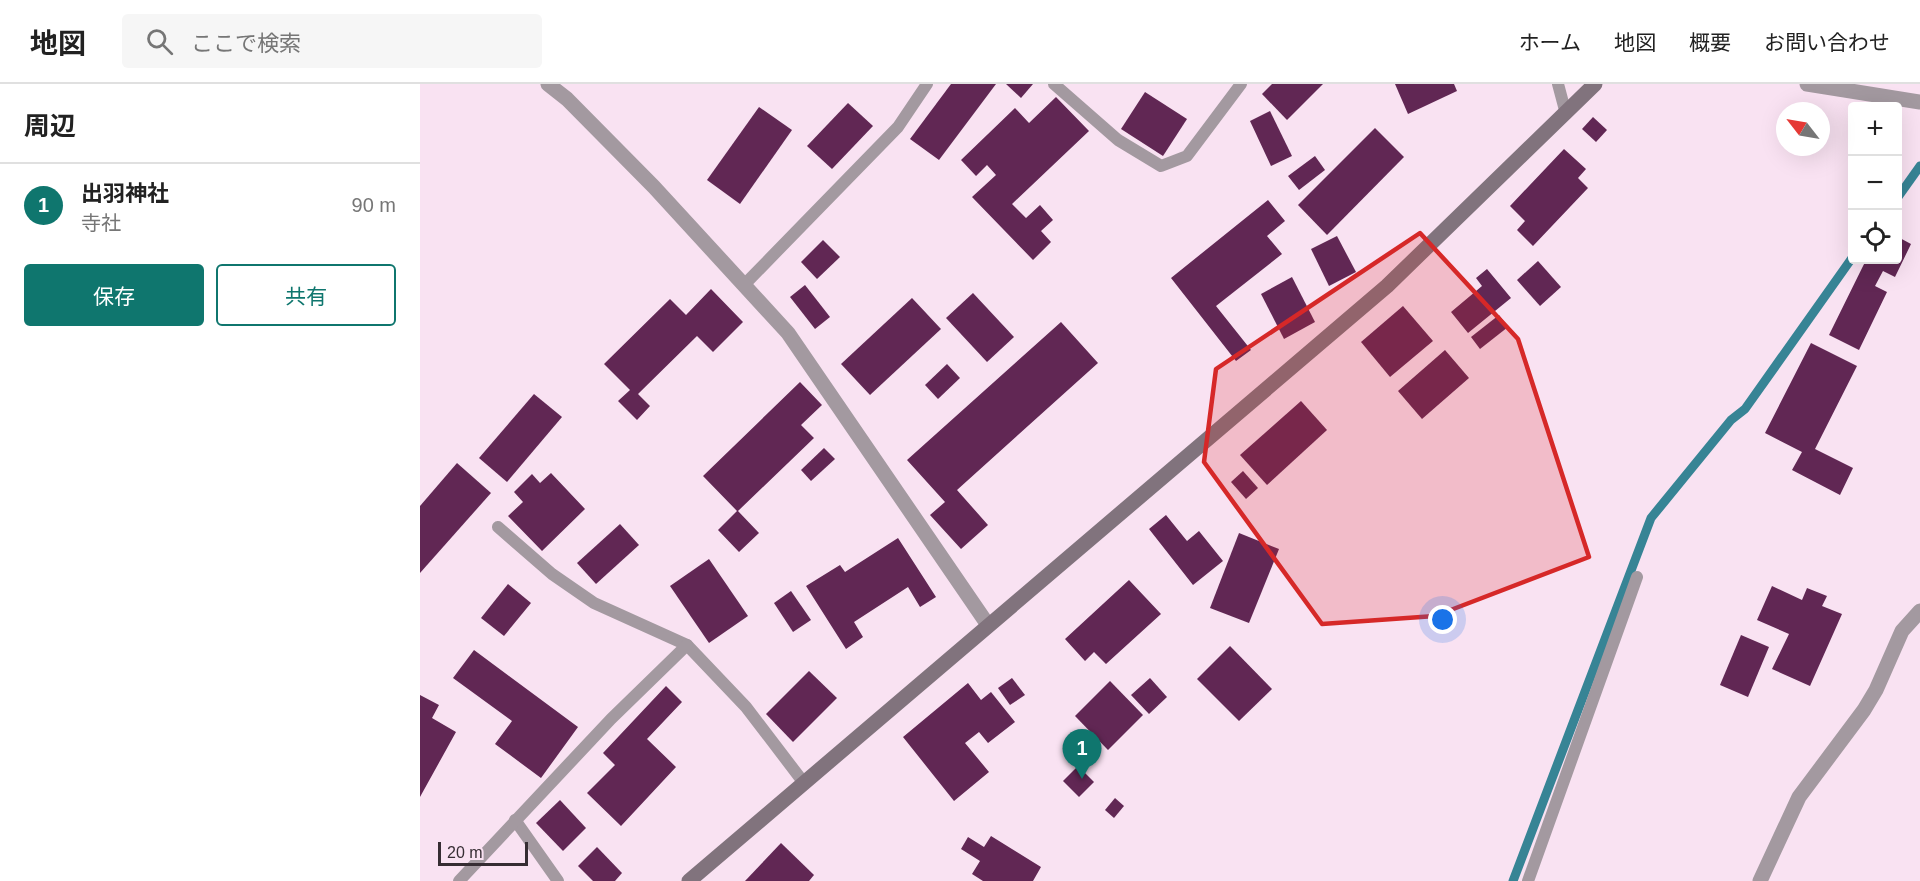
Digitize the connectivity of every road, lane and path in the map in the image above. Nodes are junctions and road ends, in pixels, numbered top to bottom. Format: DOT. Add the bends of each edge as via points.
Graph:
graph roads {
  1 [pos="548,84"];
  2 [pos="927,84"];
  3 [pos="1054,84"];
  4 [pos="1241,84"];
  5 [pos="1558,84"];
  6 [pos="1595,84"];
  7 [pos="1807,84"];
  8 [pos="1920,102"];
  9 [pos="1566,114"];
  10 [pos="744,285"];
  11 [pos="498,527"];
  12 [pos="1637,577"];
  13 [pos="1920,611"];
  14 [pos="988,625"];
  15 [pos="687,645"];
  16 [pos="804,783"];
  17 [pos="515,820"];
  18 [pos="459,881"];
  19 [pos="558,881"];
  20 [pos="689,881"];
  21 [pos="1528,881"];
  22 [pos="1760,881"];
  1 -- 10 [label="street" via="654,187"];
  2 -- 10 [label="lane" via="898,127"];
  3 -- 4 [label="lane" via="1118,140 1161,166 1187,156"];
  5 -- 9 [label="lane"];
  6 -- 9 [label="street"];
  7 -- 8 [label="street"];
  9 -- 14 [label="street" via="1387,286"];
  10 -- 14 [label="street" via="788,333"];
  11 -- 15 [label="lane" via="552,574 594,603"];
  12 -- 21 [label="lane"];
  13 -- 22 [label="street" via="1902,631 1864,710 1800,797"];
  14 -- 16 [label="street"];
  15 -- 16 [label="lane" via="746,707"];
  15 -- 17 [label="lane"];
  16 -- 20 [label="street"];
  17 -- 18 [label="lane"];
  17 -- 19 [label="lane"];
}
